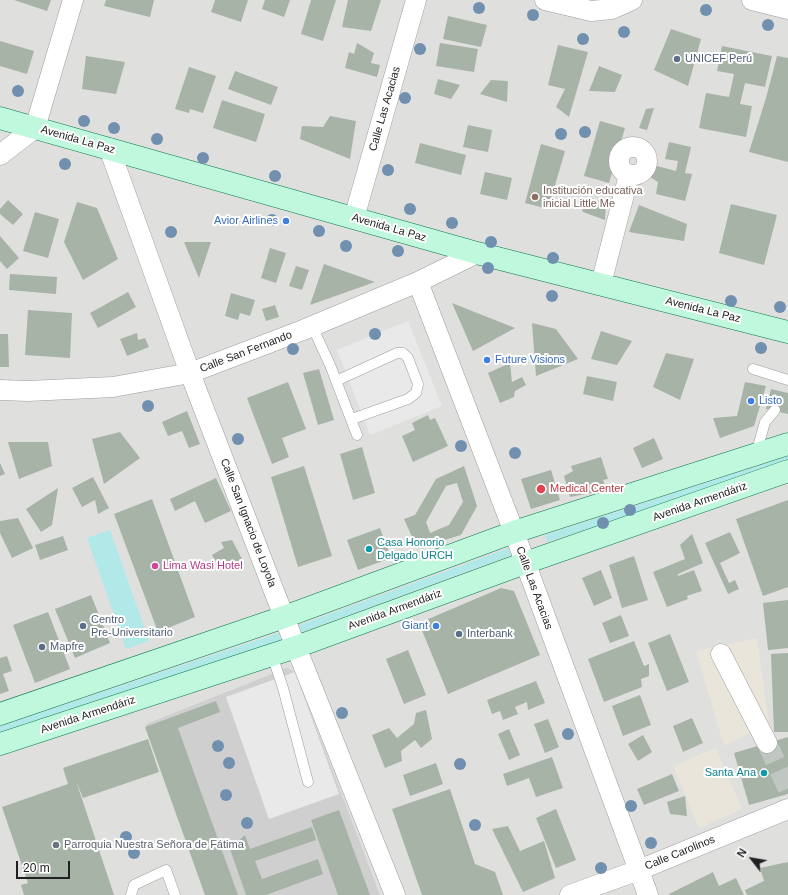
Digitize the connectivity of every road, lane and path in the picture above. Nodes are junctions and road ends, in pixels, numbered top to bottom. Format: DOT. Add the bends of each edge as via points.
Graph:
graph roads {
  1 [pos="73,0"];
  2 [pos="416,0"];
  3 [pos="545,0"];
  4 [pos="631,0"];
  5 [pos="752,0"];
  6 [pos="788,9"];
  7 [pos="0,118"];
  8 [pos="35,128"];
  9 [pos="109,148"];
  10 [pos="0,155"];
  11 [pos="629,174"];
  12 [pos="354,218"];
  13 [pos="477,253"];
  14 [pos="418,282"];
  15 [pos="601,284"];
  16 [pos="312,326"];
  17 [pos="786,332"];
  18 [pos="753,369"];
  19 [pos="190,373"];
  20 [pos="788,380"];
  21 [pos="336,382"];
  22 [pos="0,390"];
  23 [pos="775,410"];
  24 [pos="352,420"];
  25 [pos="357,435"];
  26 [pos="788,444"];
  27 [pos="756,455"];
  28 [pos="788,471"];
  29 [pos="514,532"];
  30 [pos="525,563"];
  31 [pos="284,617"];
  32 [pos="296,647"];
  33 [pos="720,654"];
  34 [pos="272,655"];
  35 [pos="0,714"];
  36 [pos="767,743"];
  37 [pos="0,744"];
  38 [pos="308,782"];
  39 [pos="788,809"];
  40 [pos="639,870"];
  41 [pos="131,895"];
  42 [pos="175,895"];
  43 [pos="395,895"];
  44 [pos="570,895"];
  45 [pos="648,895"];
  1 -- 8 [label="street"];
  2 -- 12 [label="street, Calle Las Acacias"];
  3 -- 4 [label="street" via="591,11 612,9"];
  5 -- 6 [label="street"];
  7 -- 8 [label="main road, Avenida La Paz"];
  8 -- 9 [label="main road, Avenida La Paz"];
  8 -- 10 [label="street"];
  9 -- 12 [label="main road, Avenida La Paz"];
  9 -- 19 [label="street, Calle San Ignacio de Loyola"];
  11 -- 15 [label="street"];
  12 -- 13 [label="main road, Avenida La Paz"];
  13 -- 14 [label="street, Calle San Fernando"];
  13 -- 15 [label="main road, Avenida La Paz"];
  14 -- 16 [label="street, Calle San Fernando"];
  14 -- 29 [label="street, Calle Las Acacias"];
  15 -- 17 [label="main road, Avenida La Paz"];
  16 -- 19 [label="street, Calle San Fernando"];
  16 -- 21 [label="lane"];
  18 -- 20 [label="lane"];
  19 -- 22 [label="street, Calle San Fernando" via="114,387"];
  19 -- 31 [label="street, Calle San Ignacio de Loyola"];
  21 -- 24 [label="lane"];
  21 -- 24 [label="lane" via="397,353 403,353 408,358 418,384 416,393 408,399"];
  23 -- 27 [label="lane" via="765,422"];
  24 -- 25 [label="lane"];
  26 -- 27 [label="main road"];
  27 -- 29 [label="main road"];
  28 -- 30 [label="main road, Avenida Armendáriz"];
  29 -- 30 [label="street, Calle Las Acacias"];
  29 -- 31 [label="main road"];
  30 -- 32 [label="main road, Avenida Armendáriz"];
  30 -- 40 [label="street, Calle Las Acacias"];
  31 -- 32 [label="street, Calle San Ignacio de Loyola"];
  31 -- 35 [label="main road"];
  32 -- 34 [label="main road, Avenida Armendáriz"];
  32 -- 43 [label="street, Calle San Ignacio de Loyola"];
  33 -- 36 [label="street"];
  34 -- 37 [label="main road, Avenida Armendáriz"];
  34 -- 38 [label="lane"];
  39 -- 40 [label="street, Calle Carolinos"];
  40 -- 44 [label="street, Calle Carolinos"];
  40 -- 45 [label="street, Calle Las Acacias"];
  41 -- 42 [label="lane" via="134,885 166,870"];
}
